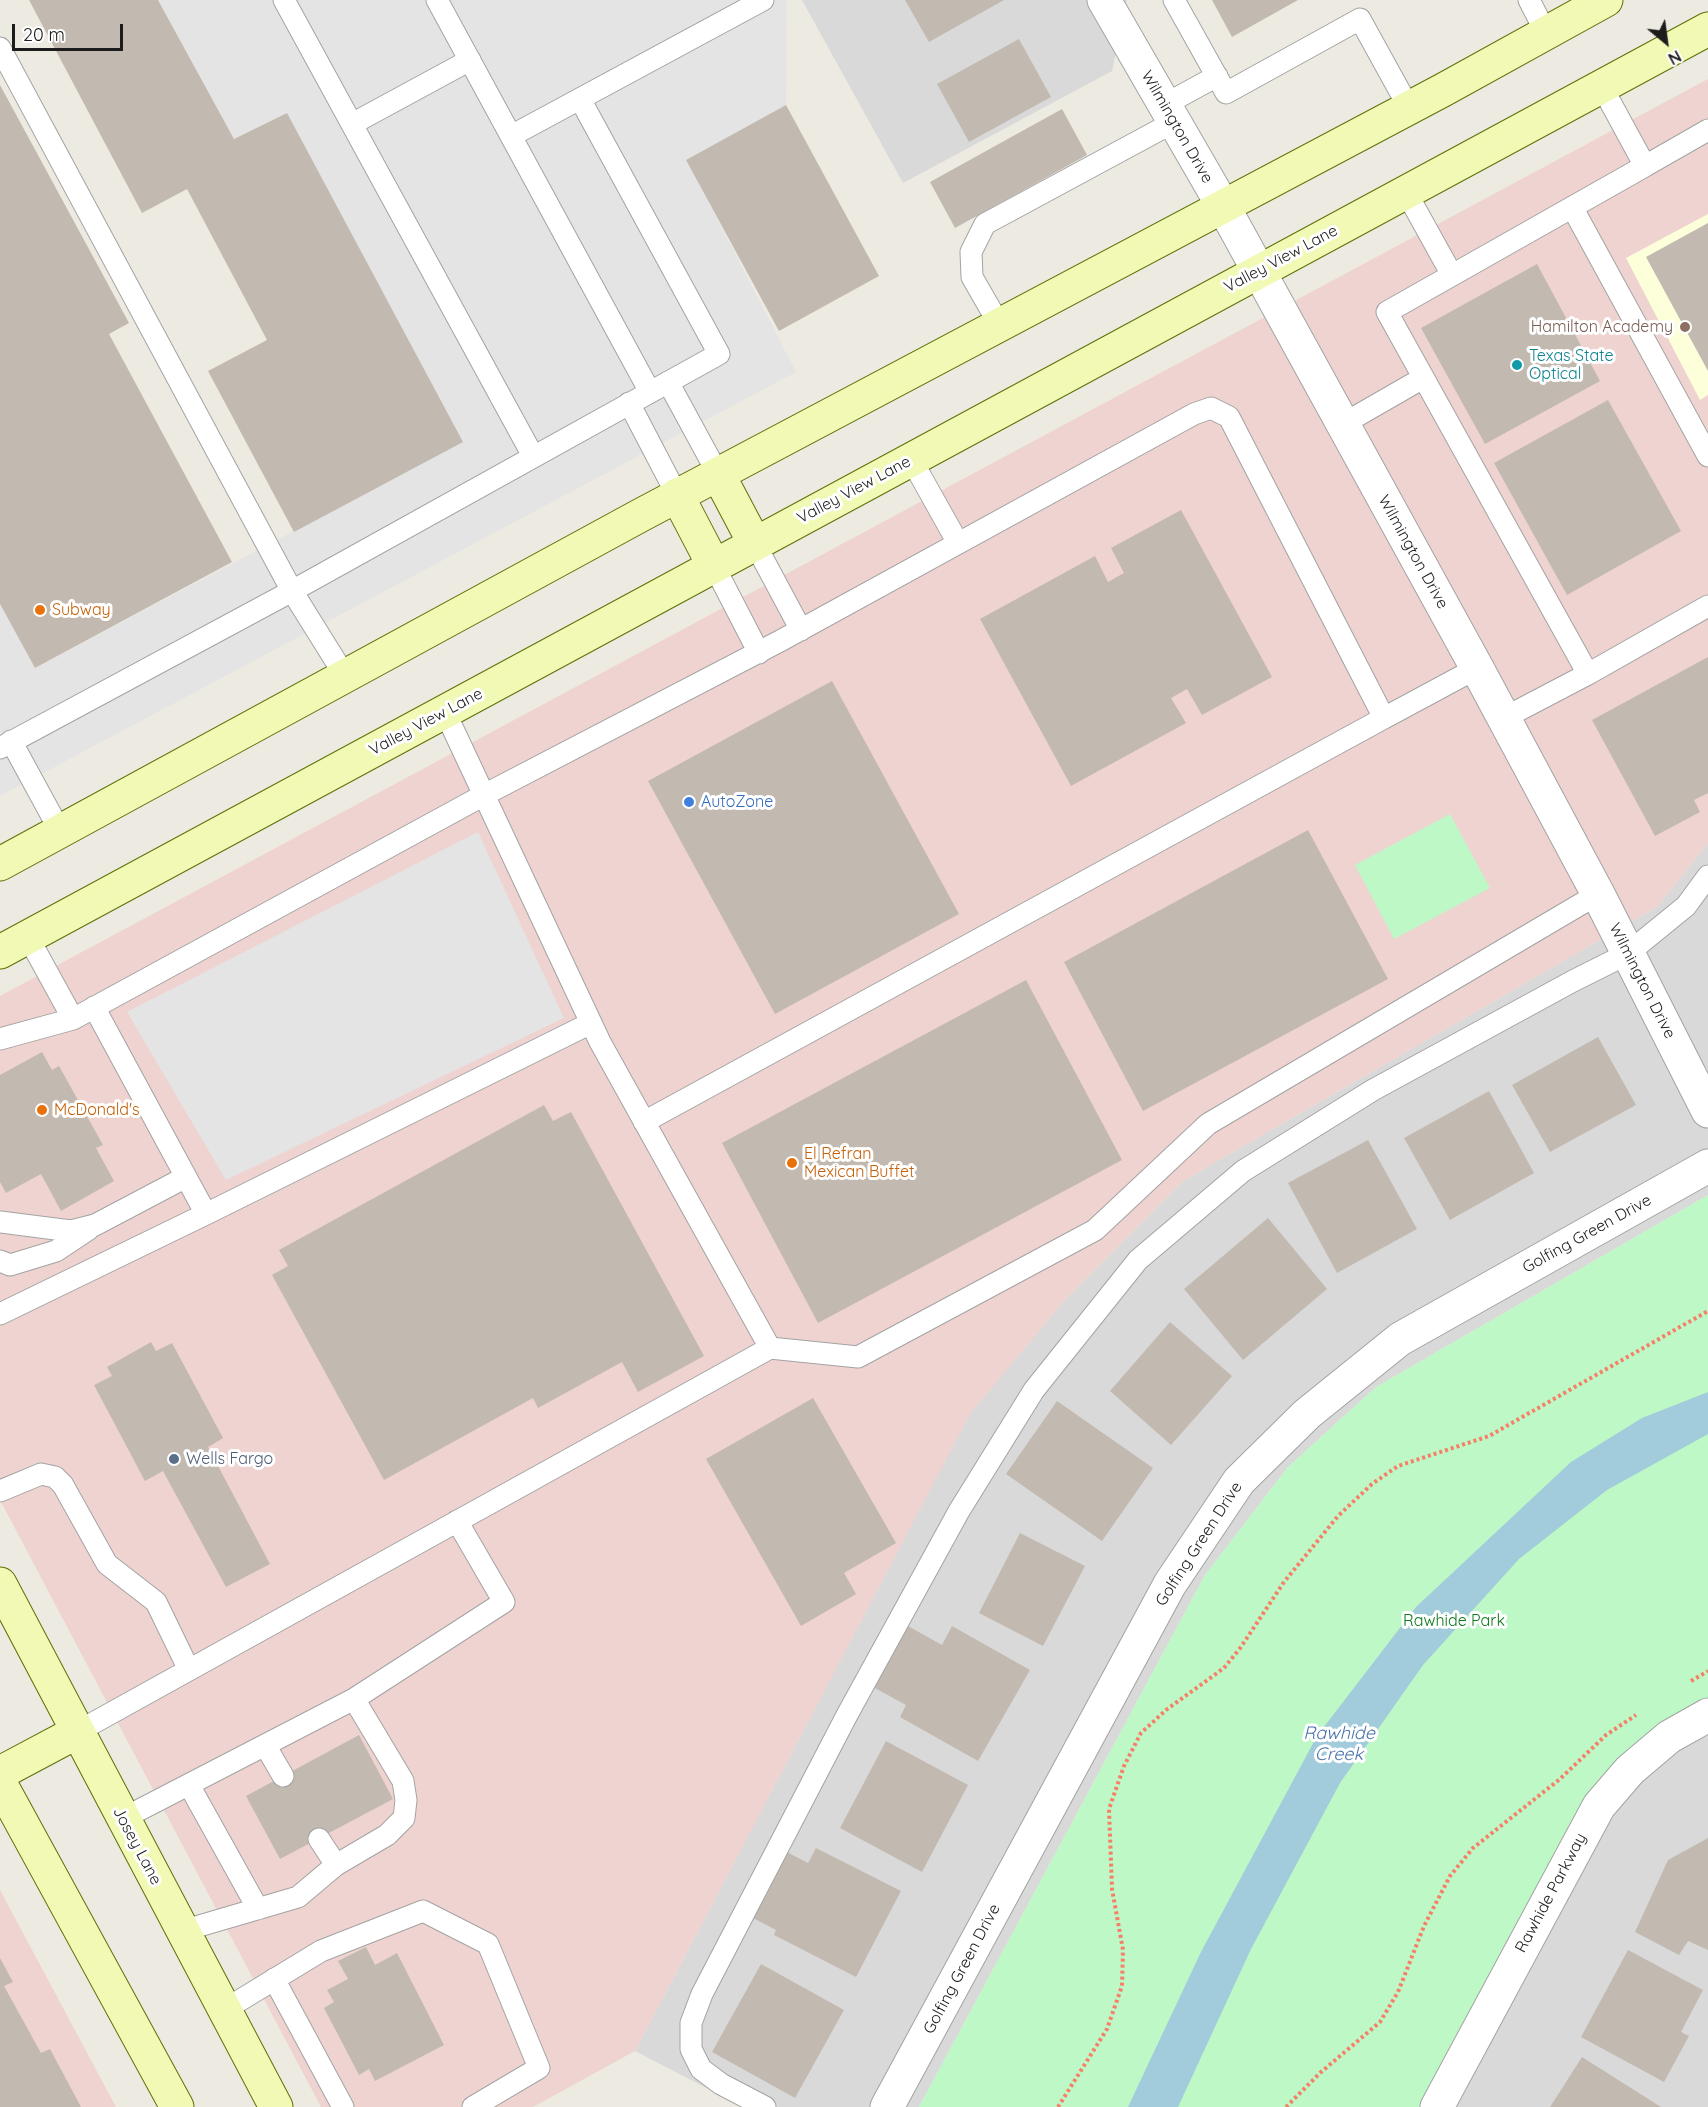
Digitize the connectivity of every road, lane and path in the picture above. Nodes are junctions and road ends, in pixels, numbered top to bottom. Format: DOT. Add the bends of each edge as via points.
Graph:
graph roads {
  1 [pos="284,0"];
  2 [pos="437,0"];
  3 [pos="763,0"];
  4 [pos="1104,0"];
  5 [pos="1174,0"];
  6 [pos="1529,0"];
  7 [pos="1606,0"];
  8 [pos="1708,29"];
  9 [pos="1546,33"];
  10 [pos="0,48"];
  11 [pos="470,60"];
  12 [pos="1217,76"];
  13 [pos="1602,87"];
  14 [pos="580,99"];
  15 [pos="1409,108"];
  16 [pos="1169,113"];
  17 [pos="352,124"];
  18 [pos="1708,130"];
  19 [pos="511,136"];
  20 [pos="1645,166"];
  21 [pos="1406,192"];
  22 [pos="1223,206"];
  23 [pos="1572,207"];
  24 [pos="1258,271"];
  25 [pos="1452,275"];
  26 [pos="999,324"];
  27 [pos="1423,378"];
  28 [pos="659,387"];
  29 [pos="629,403"];
  30 [pos="1343,424"];
  31 [pos="533,456"];
  32 [pos="1708,456"];
  33 [pos="911,459"];
  34 [pos="718,474"];
  35 [pos="677,495"];
  36 [pos="958,543"];
  37 [pos="755,544"];
  38 [pos="714,566"];
  39 [pos="292,591"];
  40 [pos="1708,606"];
  41 [pos="801,630"];
  42 [pos="759,653"];
  43 [pos="1477,668"];
  44 [pos="1588,674"];
  45 [pos="345,676"];
  46 [pos="445,712"];
  47 [pos="1384,718"];
  48 [pos="1504,718"];
  49 [pos="5,744"];
  50 [pos="484,795"];
  51 [pos="60,831"];
  52 [pos="0,864"];
  53 [pos="1708,876"];
  54 [pos="1598,894"];
  55 [pos="14,945"];
  56 [pos="1627,954"];
  57 [pos="94,1007"];
  58 [pos="73,1019"];
  59 [pos="591,1023"];
  60 [pos="0,1039"];
  61 [pos="1708,1111"];
  62 [pos="644,1122"];
  63 [pos="1708,1166"];
  64 [pos="186,1177"];
  65 [pos="206,1214"];
  66 [pos="0,1222"];
  67 [pos="95,1225"];
  68 [pos="0,1261"];
  69 [pos="1708,1311"];
  70 [pos="0,1314"];
  71 [pos="770,1348"];
  72 [pos="0,1491"];
  73 [pos="458,1521"];
  74 [pos="0,1584"];
  75 [pos="189,1670"];
  76 [pos="1708,1671"];
  77 [pos="1688,1683"];
  78 [pos="354,1699"];
  79 [pos="1639,1713"];
  80 [pos="1708,1715"];
  81 [pos="77,1732"];
  82 [pos="265,1745"];
  83 [pos="0,1773"];
  84 [pos="283,1776"];
  85 [pos="0,1783"];
  86 [pos="189,1785"];
  87 [pos="122,1819"];
  88 [pos="319,1839"];
  89 [pos="336,1865"];
  90 [pos="258,1909"];
  91 [pos="182,1931"];
  92 [pos="274,1979"];
  93 [pos="224,2010"];
  94 [pos="177,2107"];
  95 [pos="276,2107"];
  96 [pos="343,2107"];
  97 [pos="473,2107"];
  98 [pos="765,2107"];
  99 [pos="887,2107"];
  100 [pos="1058,2107"];
  101 [pos="1286,2107"];
  102 [pos="1437,2107"];
  1 -- 17 [label="lane"];
  2 -- 11 [label="lane"];
  3 -- 14 [label="lane"];
  4 -- 16 [label="street, Wilmington Drive"];
  5 -- 12 [label="lane"];
  6 -- 9 [label="lane"];
  7 -- 9 [label="main road"];
  8 -- 13 [label="main road, Valley View Lane"];
  9 -- 15 [label="main road"];
  10 -- 39 [label="lane"];
  11 -- 17 [label="lane"];
  11 -- 19 [label="lane"];
  12 -- 15 [label="lane" via="1226,93 1360,19"];
  12 -- 16 [label="lane"];
  13 -- 20 [label="lane"];
  13 -- 21 [label="main road, Valley View Lane"];
  14 -- 19 [label="lane"];
  14 -- 28 [label="lane" via="719,354"];
  15 -- 22 [label="main road"];
  16 -- 22 [label="street, Wilmington Drive"];
  16 -- 26 [label="lane" via="985,224 971,252 972,277"];
  17 -- 31 [label="lane"];
  18 -- 20 [label="lane"];
  19 -- 28 [label="lane"];
  20 -- 23 [label="lane"];
  21 -- 24 [label="main road, Valley View Lane"];
  21 -- 25 [label="lane"];
  22 -- 24 [label="street, Wilmington Drive"];
  22 -- 26 [label="main road"];
  23 -- 25 [label="lane"];
  23 -- 32 [label="lane"];
  24 -- 30 [label="street, Wilmington Drive"];
  24 -- 33 [label="main road, Valley View Lane"];
  25 -- 27 [label="lane" via="1387,312"];
  26 -- 34 [label="main road"];
  27 -- 30 [label="lane"];
  27 -- 44 [label="lane"];
  28 -- 29 [label="lane"];
  28 -- 34 [label="lane"];
  29 -- 31 [label="lane"];
  29 -- 35 [label="lane"];
  30 -- 43 [label="street, Wilmington Drive"];
  31 -- 39 [label="lane"];
  33 -- 36 [label="lane"];
  33 -- 37 [label="main road, Valley View Lane"];
  34 -- 35 [label="main road"];
  34 -- 37 [label="main road"];
  35 -- 38 [label="main road"];
  35 -- 45 [label="main road"];
  36 -- 41 [label="lane"];
  36 -- 47 [label="lane" via="1211,408 1229,417"];
  37 -- 38 [label="main road, Valley View Lane"];
  37 -- 41 [label="lane"];
  38 -- 42 [label="lane"];
  38 -- 46 [label="main road, Valley View Lane"];
  39 -- 45 [label="lane"];
  39 -- 49 [label="lane"];
  40 -- 44 [label="lane"];
  41 -- 42 [label="lane"];
  42 -- 50 [label="lane"];
  43 -- 47 [label="lane"];
  43 -- 48 [label="street, Wilmington Drive"];
  44 -- 48 [label="lane"];
  45 -- 51 [label="main road"];
  46 -- 50 [label="lane"];
  46 -- 55 [label="main road, Valley View Lane"];
  47 -- 62 [label="lane"];
  48 -- 54 [label="street, Wilmington Drive"];
  49 -- 51 [label="lane"];
  50 -- 57 [label="lane"];
  50 -- 59 [label="lane"];
  51 -- 52 [label="main road"];
  53 -- 56 [label="lane" via="1686,906"];
  54 -- 56 [label="street, Wilmington Drive"];
  54 -- 71 [label="lane" via="1208,1124 1095,1230 858,1357"];
  55 -- 58 [label="lane"];
  56 -- 61 [label="street, Wilmington Drive"];
  56 -- 98 [label="lane" via="1373,1090 1243,1171 1138,1260 1034,1390 959,1510 846,1714 702,1994 691,2023 691,2049 701,2069"];
  57 -- 58 [label="lane"];
  57 -- 64 [label="lane"];
  58 -- 60 [label="lane"];
  59 -- 62 [label="lane"];
  59 -- 65 [label="lane"];
  62 -- 71 [label="lane"];
  63 -- 99 [label="street, Golfing Green Drive" via="1400,1339 1307,1414 1239,1481 1170,1584"];
  64 -- 65 [label="lane"];
  64 -- 67 [label="lane"];
  65 -- 70 [label="lane"];
  66 -- 67 [label="lane" via="71,1231"];
  67 -- 68 [label="lane" via="56,1251 10,1265"];
  69 -- 100 [label="path" via="1489,1437 1398,1467 1372,1484 1338,1516 1284,1582 1224,1668 1141,1733 1124,1766 1110,1809 1112,1889 1123,1950 1122,1986 1107,2029"];
  71 -- 73 [label="lane"];
  72 -- 75 [label="lane" via="41,1474 55,1477 107,1564 156,1602"];
  73 -- 75 [label="lane"];
  73 -- 78 [label="lane" via="504,1602"];
  74 -- 81 [label="main road, Josey Lane"];
  75 -- 81 [label="lane"];
  76 -- 77 [label="path"];
  78 -- 82 [label="lane"];
  78 -- 89 [label="lane" via="403,1782 405,1809 404,1818 387,1835"];
  79 -- 101 [label="path" via="1473,1848 1450,1876 1398,1992 1380,2022"];
  80 -- 102 [label="street, Rawhide Parkway" via="1669,1737 1630,1770 1599,1806"];
  81 -- 83 [label="main road"];
  81 -- 87 [label="main road, Josey Lane"];
  82 -- 84 [label="lane"];
  82 -- 86 [label="lane"];
  85 -- 94 [label="main road"];
  86 -- 87 [label="lane"];
  86 -- 90 [label="lane"];
  87 -- 91 [label="main road, Josey Lane"];
  88 -- 89 [label="lane"];
  89 -- 90 [label="lane" via="298,1897"];
  90 -- 91 [label="lane"];
  91 -- 93 [label="main road, Josey Lane"];
  92 -- 93 [label="lane"];
  92 -- 96 [label="lane"];
  92 -- 97 [label="lane" via="321,1951 423,1911 488,1944 539,2068"];
  93 -- 95 [label="main road, Josey Lane"];
}
